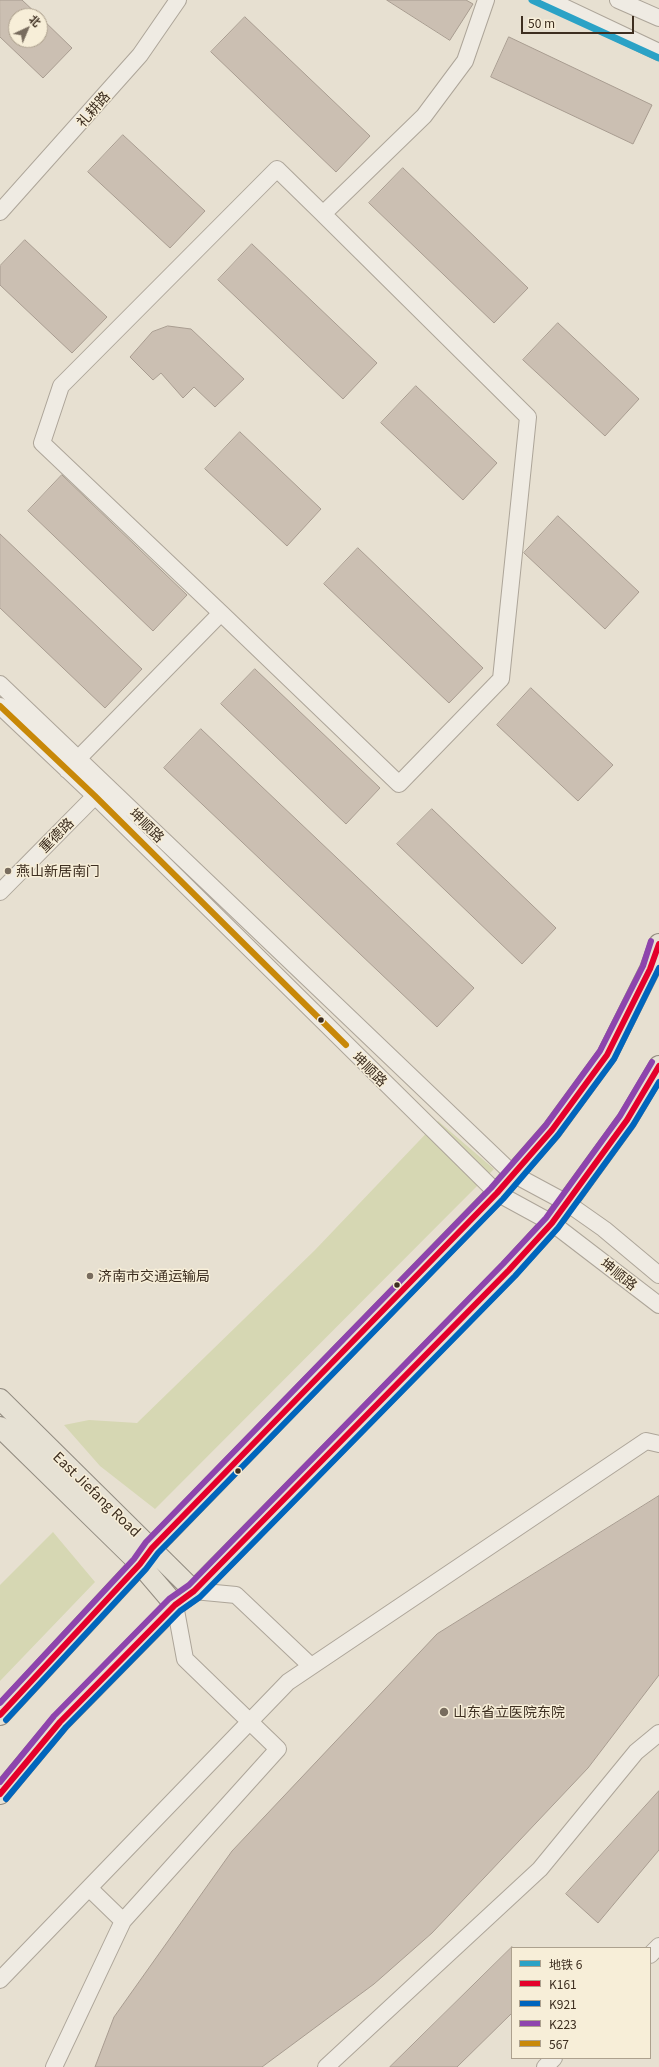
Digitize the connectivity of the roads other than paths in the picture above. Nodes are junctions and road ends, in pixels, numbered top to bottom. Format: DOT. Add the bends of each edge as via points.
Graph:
graph roads {
  1 [pos="178,0"];
  2 [pos="486,0"];
  3 [pos="549,0"];
  4 [pos="618,0"];
  5 [pos="659,18"];
  6 [pos="659,52"];
  7 [pos="0,212"];
  8 [pos="323,214"];
  9 [pos="221,613"];
  10 [pos="0,684"];
  11 [pos="0,706"];
  12 [pos="72,764"];
  13 [pos="95,796"];
  14 [pos="0,892"];
  15 [pos="659,944"];
  16 [pos="659,1066"];
  17 [pos="513,1174"];
  18 [pos="497,1192"];
  19 [pos="567,1203"];
  20 [pos="552,1223"];
  21 [pos="659,1275"];
  22 [pos="659,1305"];
  23 [pos="0,1399"];
  24 [pos="0,1427"];
  25 [pos="659,1444"];
  26 [pos="152,1548"];
  27 [pos="140,1564"];
  28 [pos="194,1591"];
  29 [pos="175,1606"];
  30 [pos="311,1666"];
  31 [pos="0,1715"];
  32 [pos="250,1722"];
  33 [pos="659,1733"];
  34 [pos="0,1794"];
  35 [pos="89,1888"];
  36 [pos="123,1921"];
  37 [pos="659,1946"];
  38 [pos="651,1954"];
  39 [pos="0,1980"];
  40 [pos="553,2059"];
  41 [pos="54,2067"];
  42 [pos="326,2067"];
  43 [pos="545,2067"];
  1 -- 7 [label="street, 礼耕路" via="140,55"];
  2 -- 8 [label="street" via="466,61 424,116"];
  3 -- 6 [label="street"];
  4 -- 5 [label="street"];
  8 -- 9 [label="street" via="277,169 61,386 42,443"];
  8 -- 9 [label="street" via="528,417 500,679 399,784"];
  9 -- 12 [label="street"];
  10 -- 12 [label="street, 坤顺路"];
  11 -- 12 [label="street, 坤顺路"];
  12 -- 13 [label="street, 坤顺路"];
  12 -- 17 [label="street, 坤顺路"];
  13 -- 14 [label="street, 重德路"];
  13 -- 18 [label="street, 坤顺路"];
  15 -- 17 [label="main road" via="650,969 607,1055 552,1130"];
  16 -- 19 [label="main road" via="627,1120"];
  17 -- 18 [label="main road"];
  17 -- 19 [label="street, 坤顺路"];
  18 -- 20 [label="street, 坤顺路"];
  18 -- 26 [label="main road"];
  19 -- 20 [label="main road"];
  19 -- 21 [label="street, 坤顺路" via="604,1229"];
  20 -- 22 [label="street, 坤顺路"];
  20 -- 28 [label="main road" via="510,1270"];
  23 -- 26 [label="main road, East Jiefang Road"];
  24 -- 27 [label="main road, East Jiefang Road"];
  25 -- 30 [label="street" via="646,1441"];
  26 -- 27 [label="main road"];
  26 -- 28 [label="main road, East Jiefang Road"];
  27 -- 29 [label="main road, East Jiefang Road"];
  27 -- 31 [label="main road"];
  28 -- 29 [label="main road"];
  28 -- 30 [label="street" via="236,1595"];
  29 -- 32 [label="street" via="185,1659"];
  29 -- 34 [label="main road" via="60,1722"];
  30 -- 32 [label="street" via="288,1682"];
  32 -- 35 [label="street"];
  32 -- 36 [label="street" via="278,1750"];
  33 -- 42 [label="street" via="636,1752 540,1869"];
  35 -- 36 [label="street"];
  35 -- 39 [label="street"];
  36 -- 41 [label="street"];
  37 -- 38 [label="street"];
  40 -- 43 [label="street"];
}
